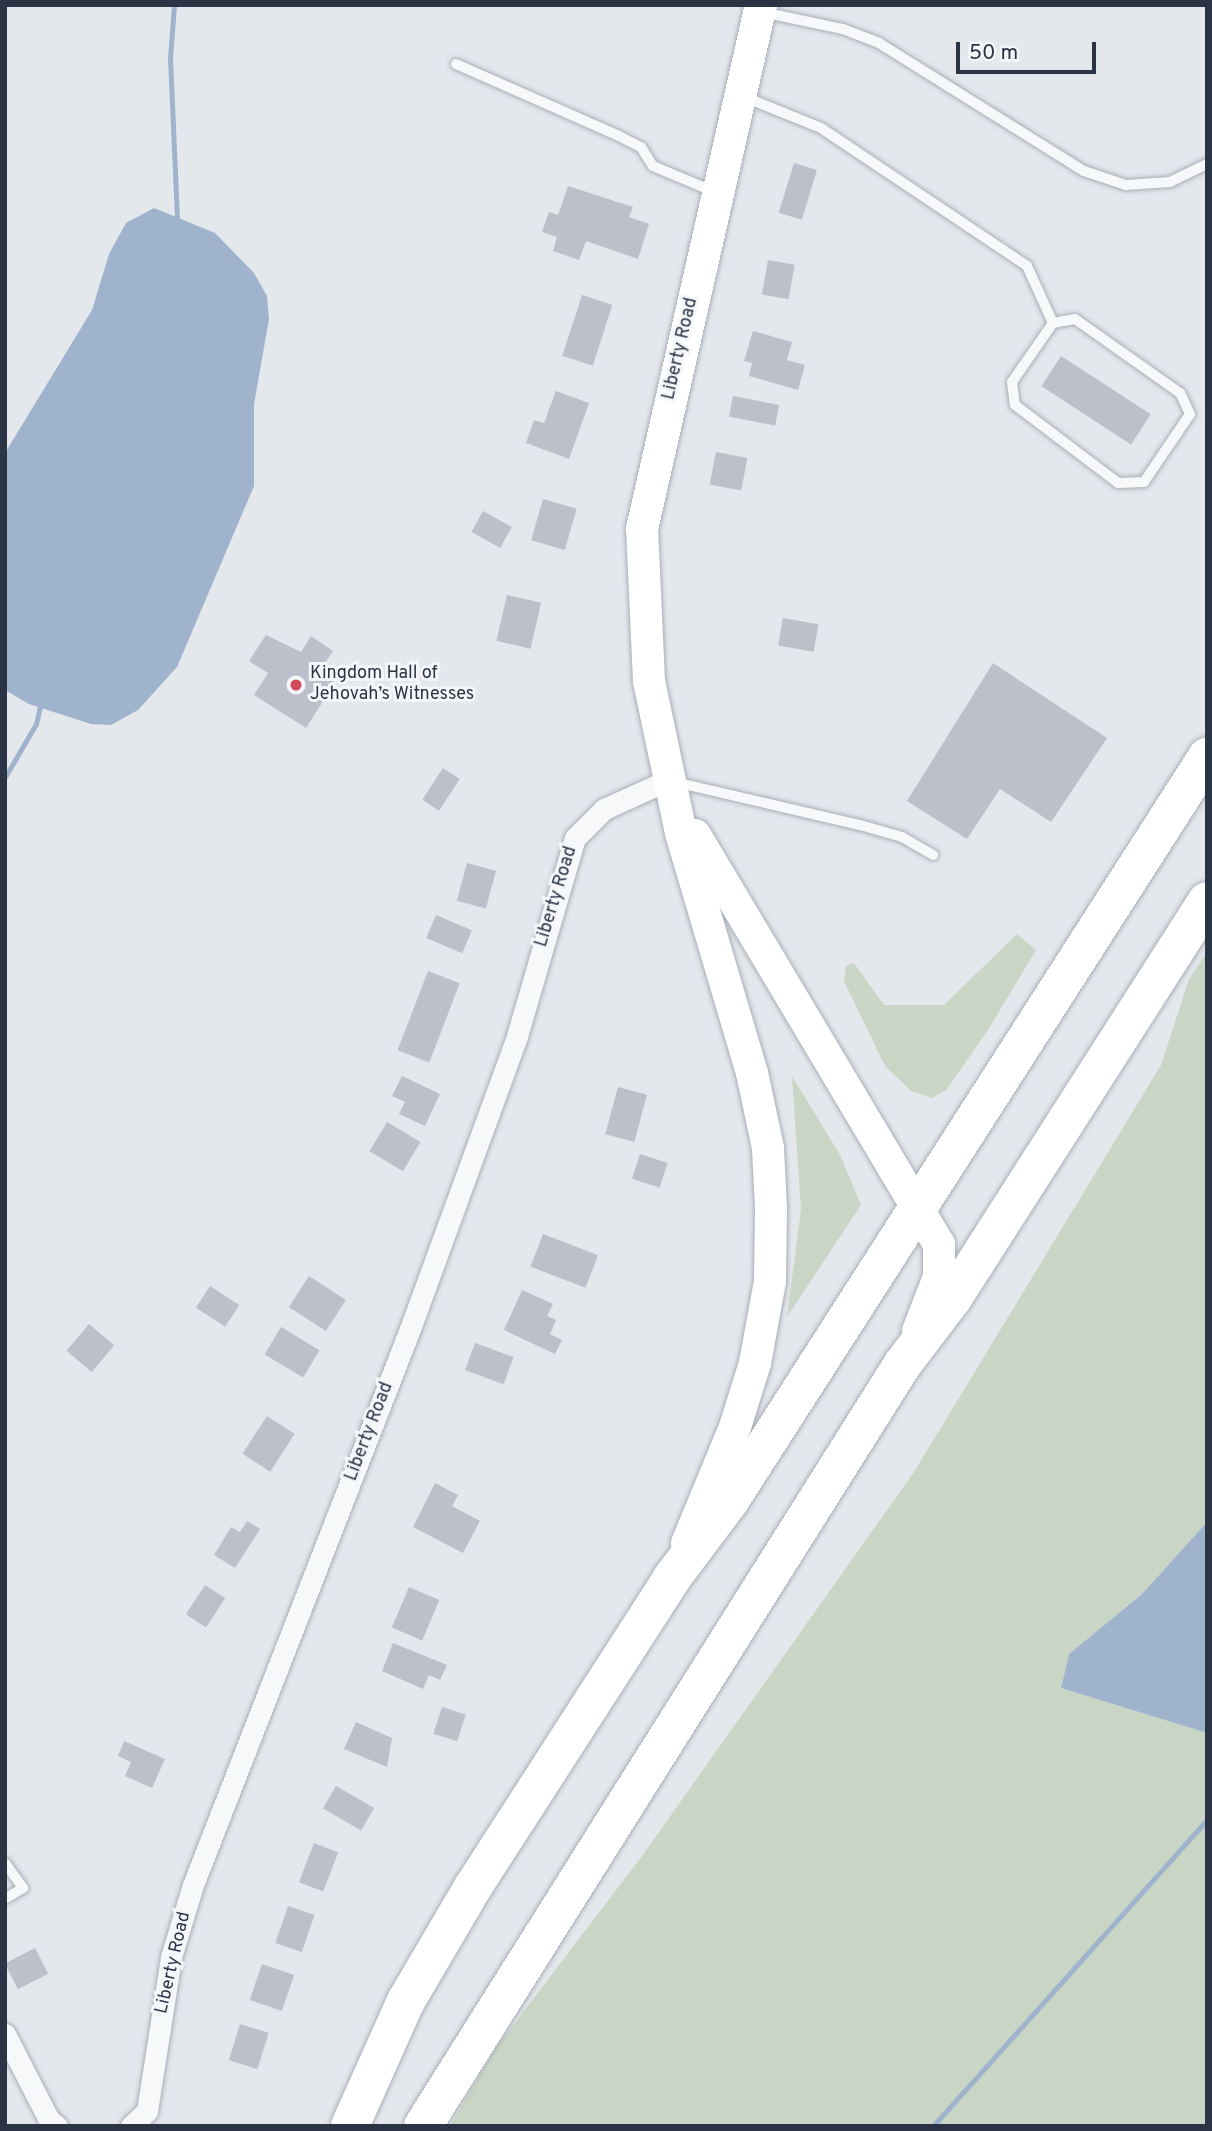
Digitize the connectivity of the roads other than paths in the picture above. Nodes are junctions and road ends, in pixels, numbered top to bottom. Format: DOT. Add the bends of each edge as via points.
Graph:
graph roads {
  1 [pos="760,8"];
  2 [pos="456,64"];
  3 [pos="740,95"];
  4 [pos="1207,164"];
  5 [pos="717,193"];
  6 [pos="1053,323"];
  7 [pos="1207,757"];
  8 [pos="668,780"];
  9 [pos="933,855"];
  10 [pos="1207,901"];
  11 [pos="917,1202"];
  12 [pos="902,1365"];
  13 [pos="672,1578"];
  14 [pos="5,1863"];
  15 [pos="5,1899"];
  16 [pos="5,2034"];
  17 [pos="142,2121"];
  18 [pos="57,2126"];
  19 [pos="350,2126"];
  20 [pos="423,2126"];
  1 -- 3 [label="street, Liberty Road"];
  1 -- 4 [label="lane" via="879,43 1084,171 1126,185 1170,183"];
  2 -- 5 [label="lane" via="619,136 641,148 653,166"];
  3 -- 5 [label="street, Liberty Road"];
  3 -- 6 [label="lane" via="821,128 1027,267"];
  5 -- 8 [label="street, Liberty Road" via="642,529 649,681"];
  6 -- 6 [label="lane" via="1012,382 1015,405 1118,483 1144,482 1190,414 1180,393 1075,318"];
  7 -- 11 [label="highway"];
  8 -- 9 [label="lane" via="860,825 902,837"];
  8 -- 11 [label="street, Liberty Road" via="738,913"];
  8 -- 13 [label="street, Liberty Road" via="752,1073 768,1148 771,1208 770,1281 755,1363 735,1427"];
  8 -- 17 [label="street, Liberty Road" via="604,809 575,838 512,1048 410,1329 193,1885 171,1957"];
  10 -- 12 [label="highway" via="953,1298"];
  11 -- 12 [label="street, Liberty Road" via="939,1244 939,1277"];
  11 -- 13 [label="highway" via="731,1499"];
  12 -- 20 [label="highway"];
  13 -- 19 [label="highway" via="473,1887 406,2001"];
  14 -- 15 [label="lane" via="23,1888"];
  16 -- 18 [label="street"];
}
